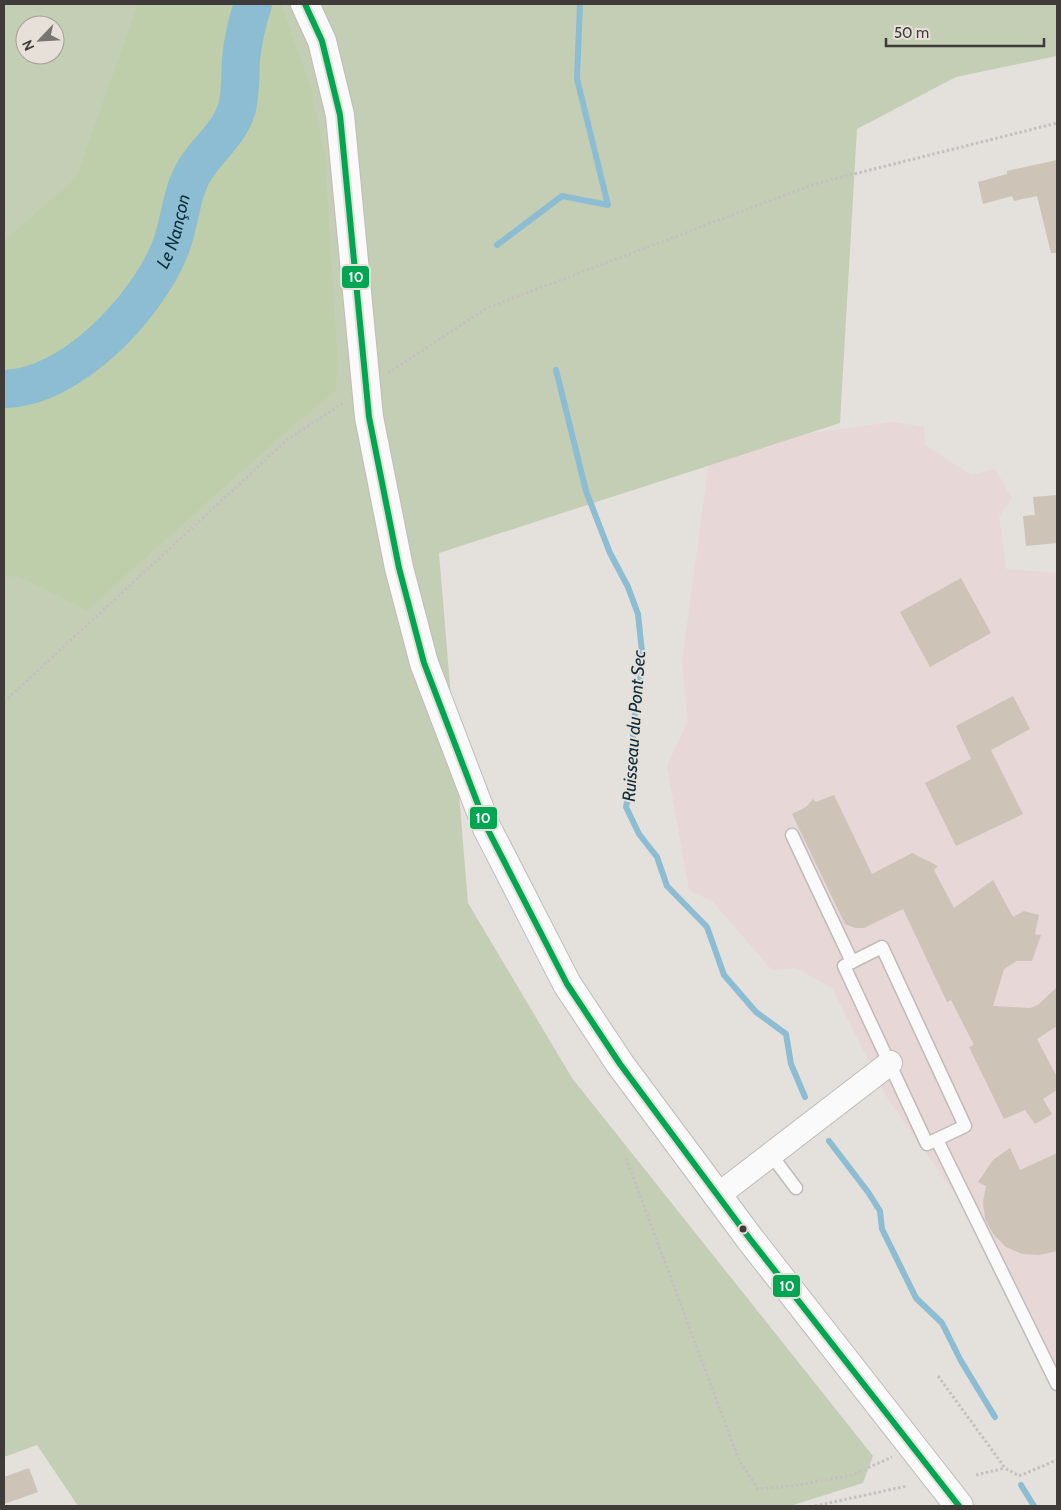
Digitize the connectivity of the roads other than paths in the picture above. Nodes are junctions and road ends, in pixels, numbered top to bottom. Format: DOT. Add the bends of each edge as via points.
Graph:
graph roads {
  1 [pos="305,4"];
  2 [pos="792,835"];
  3 [pos="852,962"];
  4 [pos="890,1063"];
  5 [pos="937,1140"];
  6 [pos="772,1156"];
  7 [pos="796,1188"];
  8 [pos="718,1196"];
  9 [pos="1057,1384"];
  10 [pos="959,1506"];
  1 -- 8 [label="main road" via="322,41 340,115 369,417 399,568 424,663 488,828 567,984 620,1064"];
  2 -- 3 [label="lane"];
  3 -- 4 [label="lane" via="844,966"];
  3 -- 5 [label="lane" via="882,947 965,1126"];
  4 -- 5 [label="lane" via="928,1144"];
  4 -- 6 [label="street"];
  5 -- 9 [label="lane"];
  6 -- 7 [label="lane"];
  6 -- 8 [label="street"];
  8 -- 10 [label="main road"];
}
